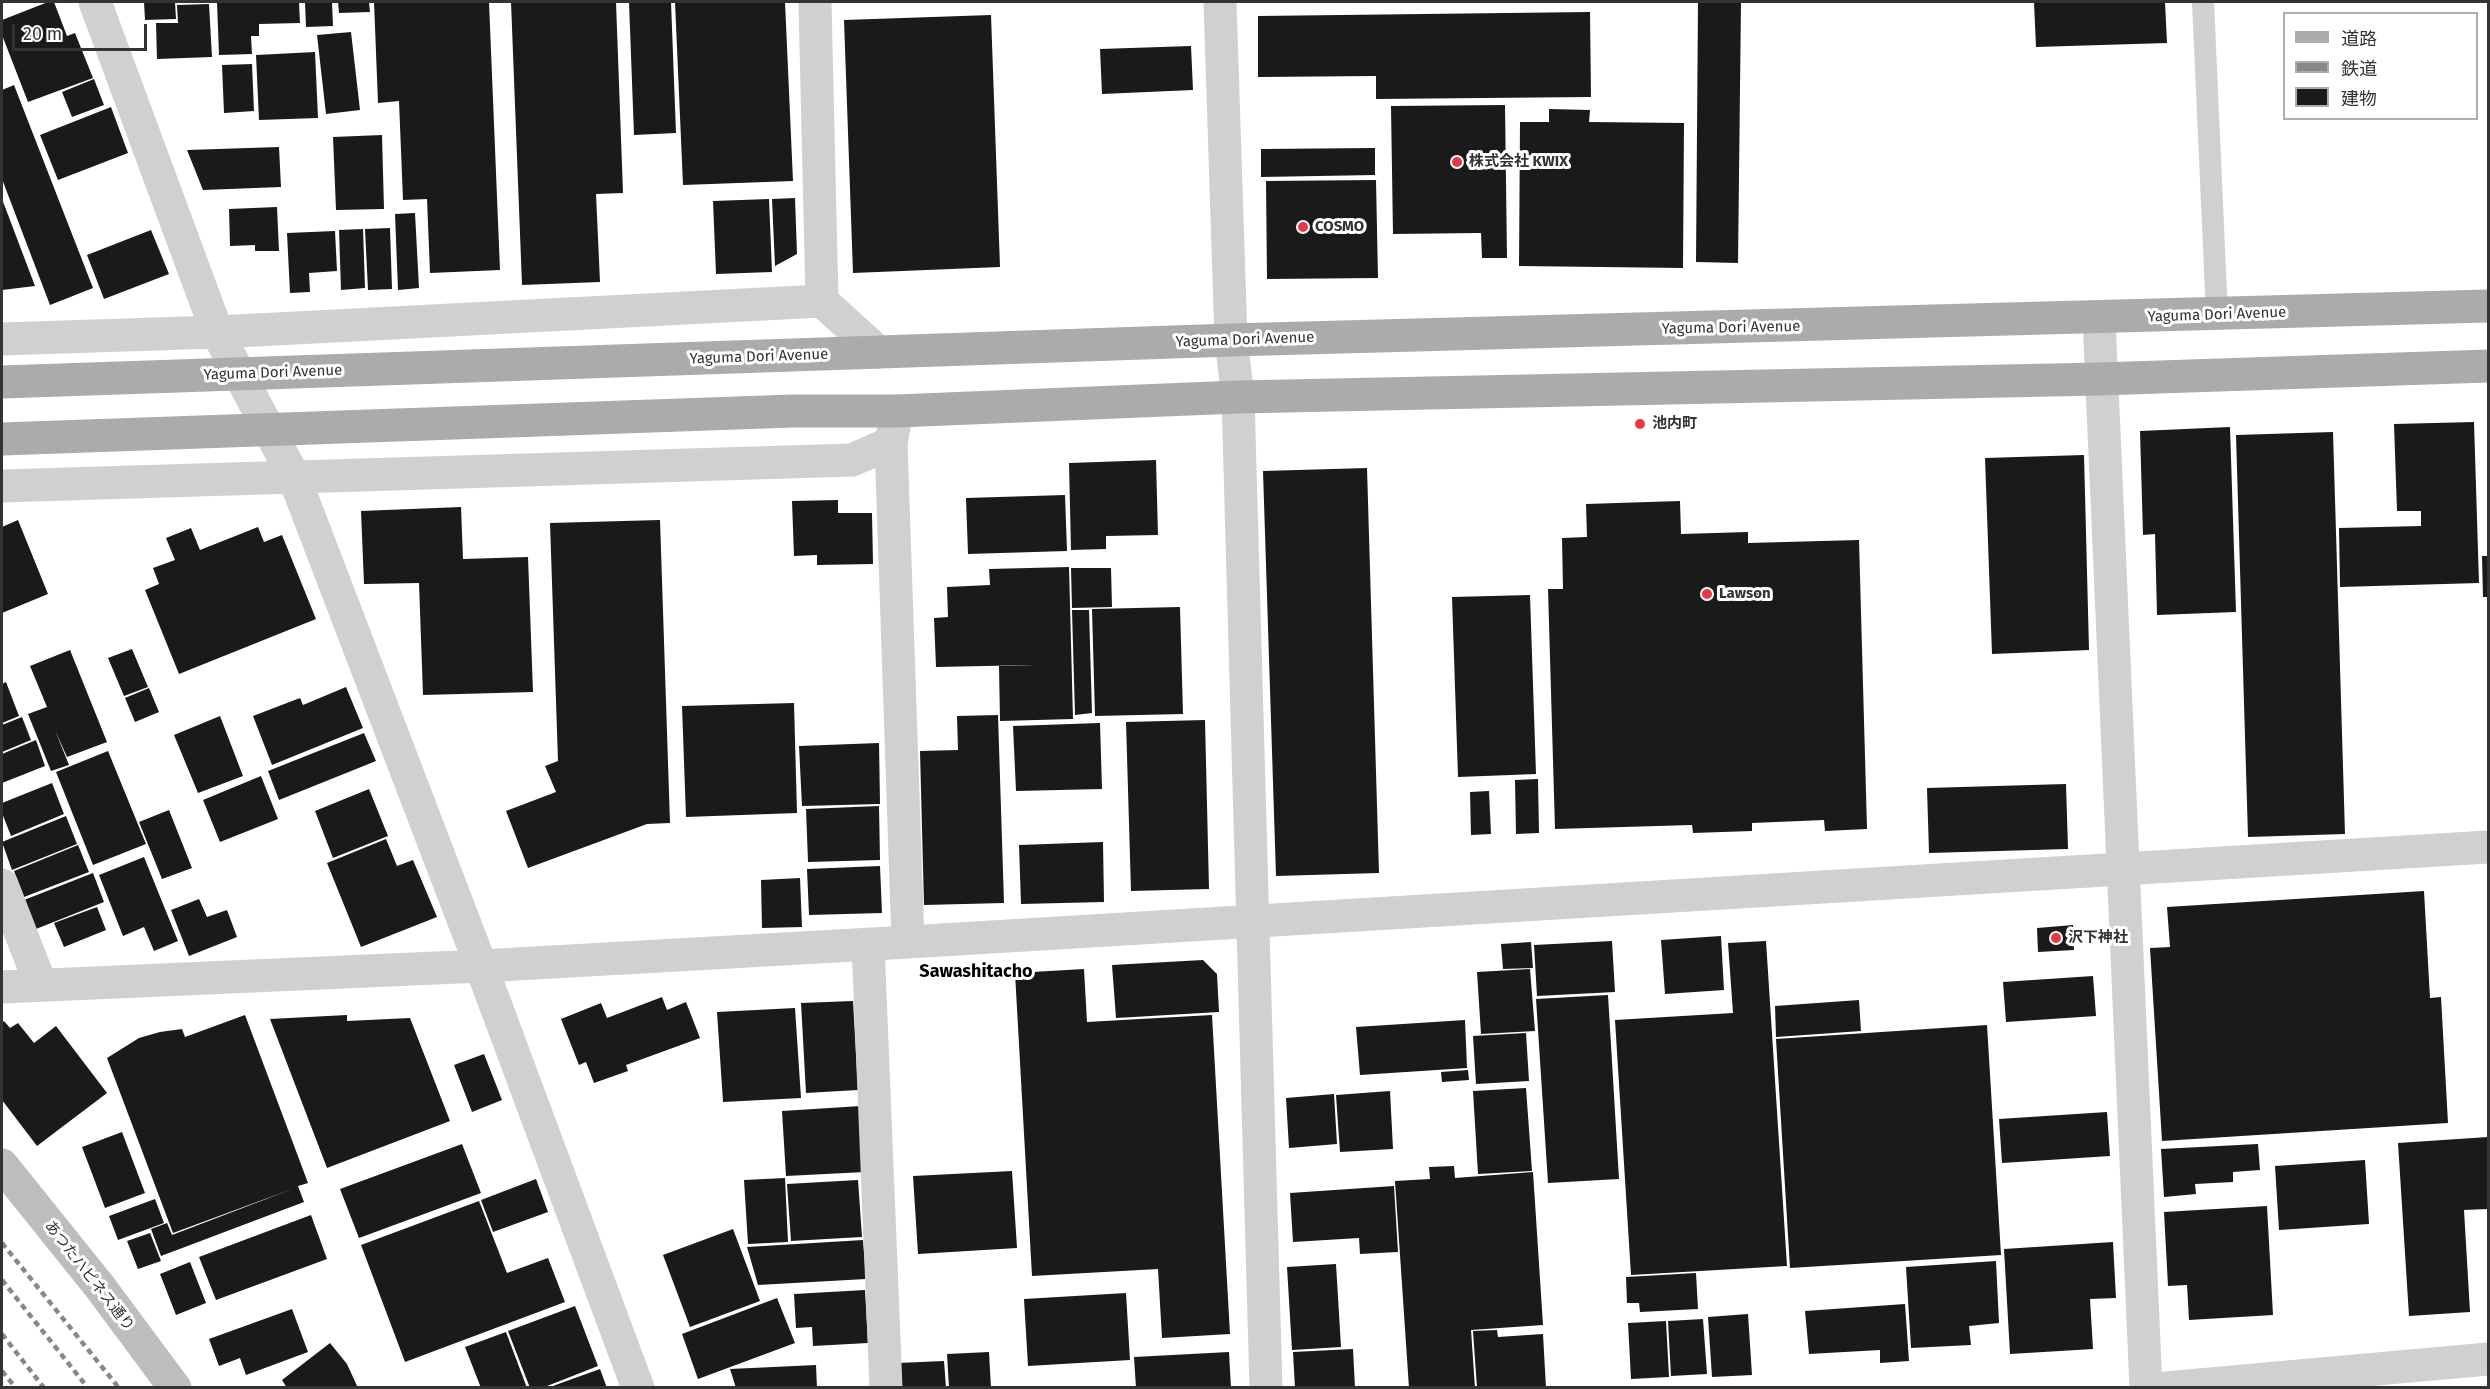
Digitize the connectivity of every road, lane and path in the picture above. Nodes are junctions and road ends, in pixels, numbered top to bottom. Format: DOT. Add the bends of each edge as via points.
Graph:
graph roads {
  1 [pos="95,2"];
  2 [pos="815,2"];
  3 [pos="1220,2"];
  4 [pos="2202,2"];
  5 [pos="822,302"];
  6 [pos="2488,306"];
  7 [pos="2217,315"];
  8 [pos="2099,318"];
  9 [pos="217,332"];
  10 [pos="2,339"];
  11 [pos="1232,340"];
  12 [pos="878,352"];
  13 [pos="2488,366"];
  14 [pos="2100,379"];
  15 [pos="2,382"];
  16 [pos="1238,397"];
  17 [pos="897,411"];
  18 [pos="2,439"];
  19 [pos="891,443"];
  20 [pos="294,477"];
  21 [pos="2,486"];
  22 [pos="2488,847"];
  23 [pos="2123,869"];
  24 [pos="2,885"];
  25 [pos="1254,922"];
  26 [pos="908,942"];
  27 [pos="868,944"];
  28 [pos="481,966"];
  29 [pos="41,985"];
  30 [pos="2,987"];
  31 [pos="2,1165"];
  32 [pos="2488,1359"];
  33 [pos="175,1388"];
  34 [pos="638,1388"];
  35 [pos="885,1388"];
  36 [pos="1266,1388"];
  37 [pos="2146,1388"];
  38 [pos="2166,1388"];
  1 -- 9 [label="street"];
  2 -- 5 [label="street"];
  3 -- 11 [label="street"];
  4 -- 7 [label="lane"];
  5 -- 9 [label="street"];
  5 -- 12 [label="street"];
  6 -- 7 [label="main road, Yaguma Dori Avenue"];
  7 -- 8 [label="main road, Yaguma Dori Avenue"];
  8 -- 11 [label="main road, Yaguma Dori Avenue"];
  8 -- 14 [label="street"];
  9 -- 10 [label="street"];
  9 -- 20 [label="street"];
  11 -- 12 [label="main road, Yaguma Dori Avenue"];
  11 -- 16 [label="street"];
  12 -- 15 [label="main road, Yaguma Dori Avenue"];
  13 -- 14 [label="main road"];
  14 -- 16 [label="main road"];
  14 -- 23 [label="street"];
  16 -- 17 [label="main road"];
  16 -- 25 [label="street"];
  17 -- 18 [label="main road" via="793,411"];
  17 -- 19 [label="street"];
  19 -- 20 [label="street" via="852,460"];
  19 -- 26 [label="street"];
  20 -- 21 [label="street"];
  20 -- 28 [label="street"];
  22 -- 23 [label="street"];
  23 -- 25 [label="street"];
  23 -- 37 [label="street"];
  24 -- 29 [label="street"];
  25 -- 26 [label="street"];
  25 -- 36 [label="street"];
  26 -- 27 [label="street"];
  27 -- 28 [label="street"];
  27 -- 35 [label="street"];
  28 -- 29 [label="street"];
  28 -- 34 [label="street"];
  29 -- 30 [label="street"];
  31 -- 33 [label="street, あつたハピネス通り"];
  32 -- 38 [label="street"];
}
